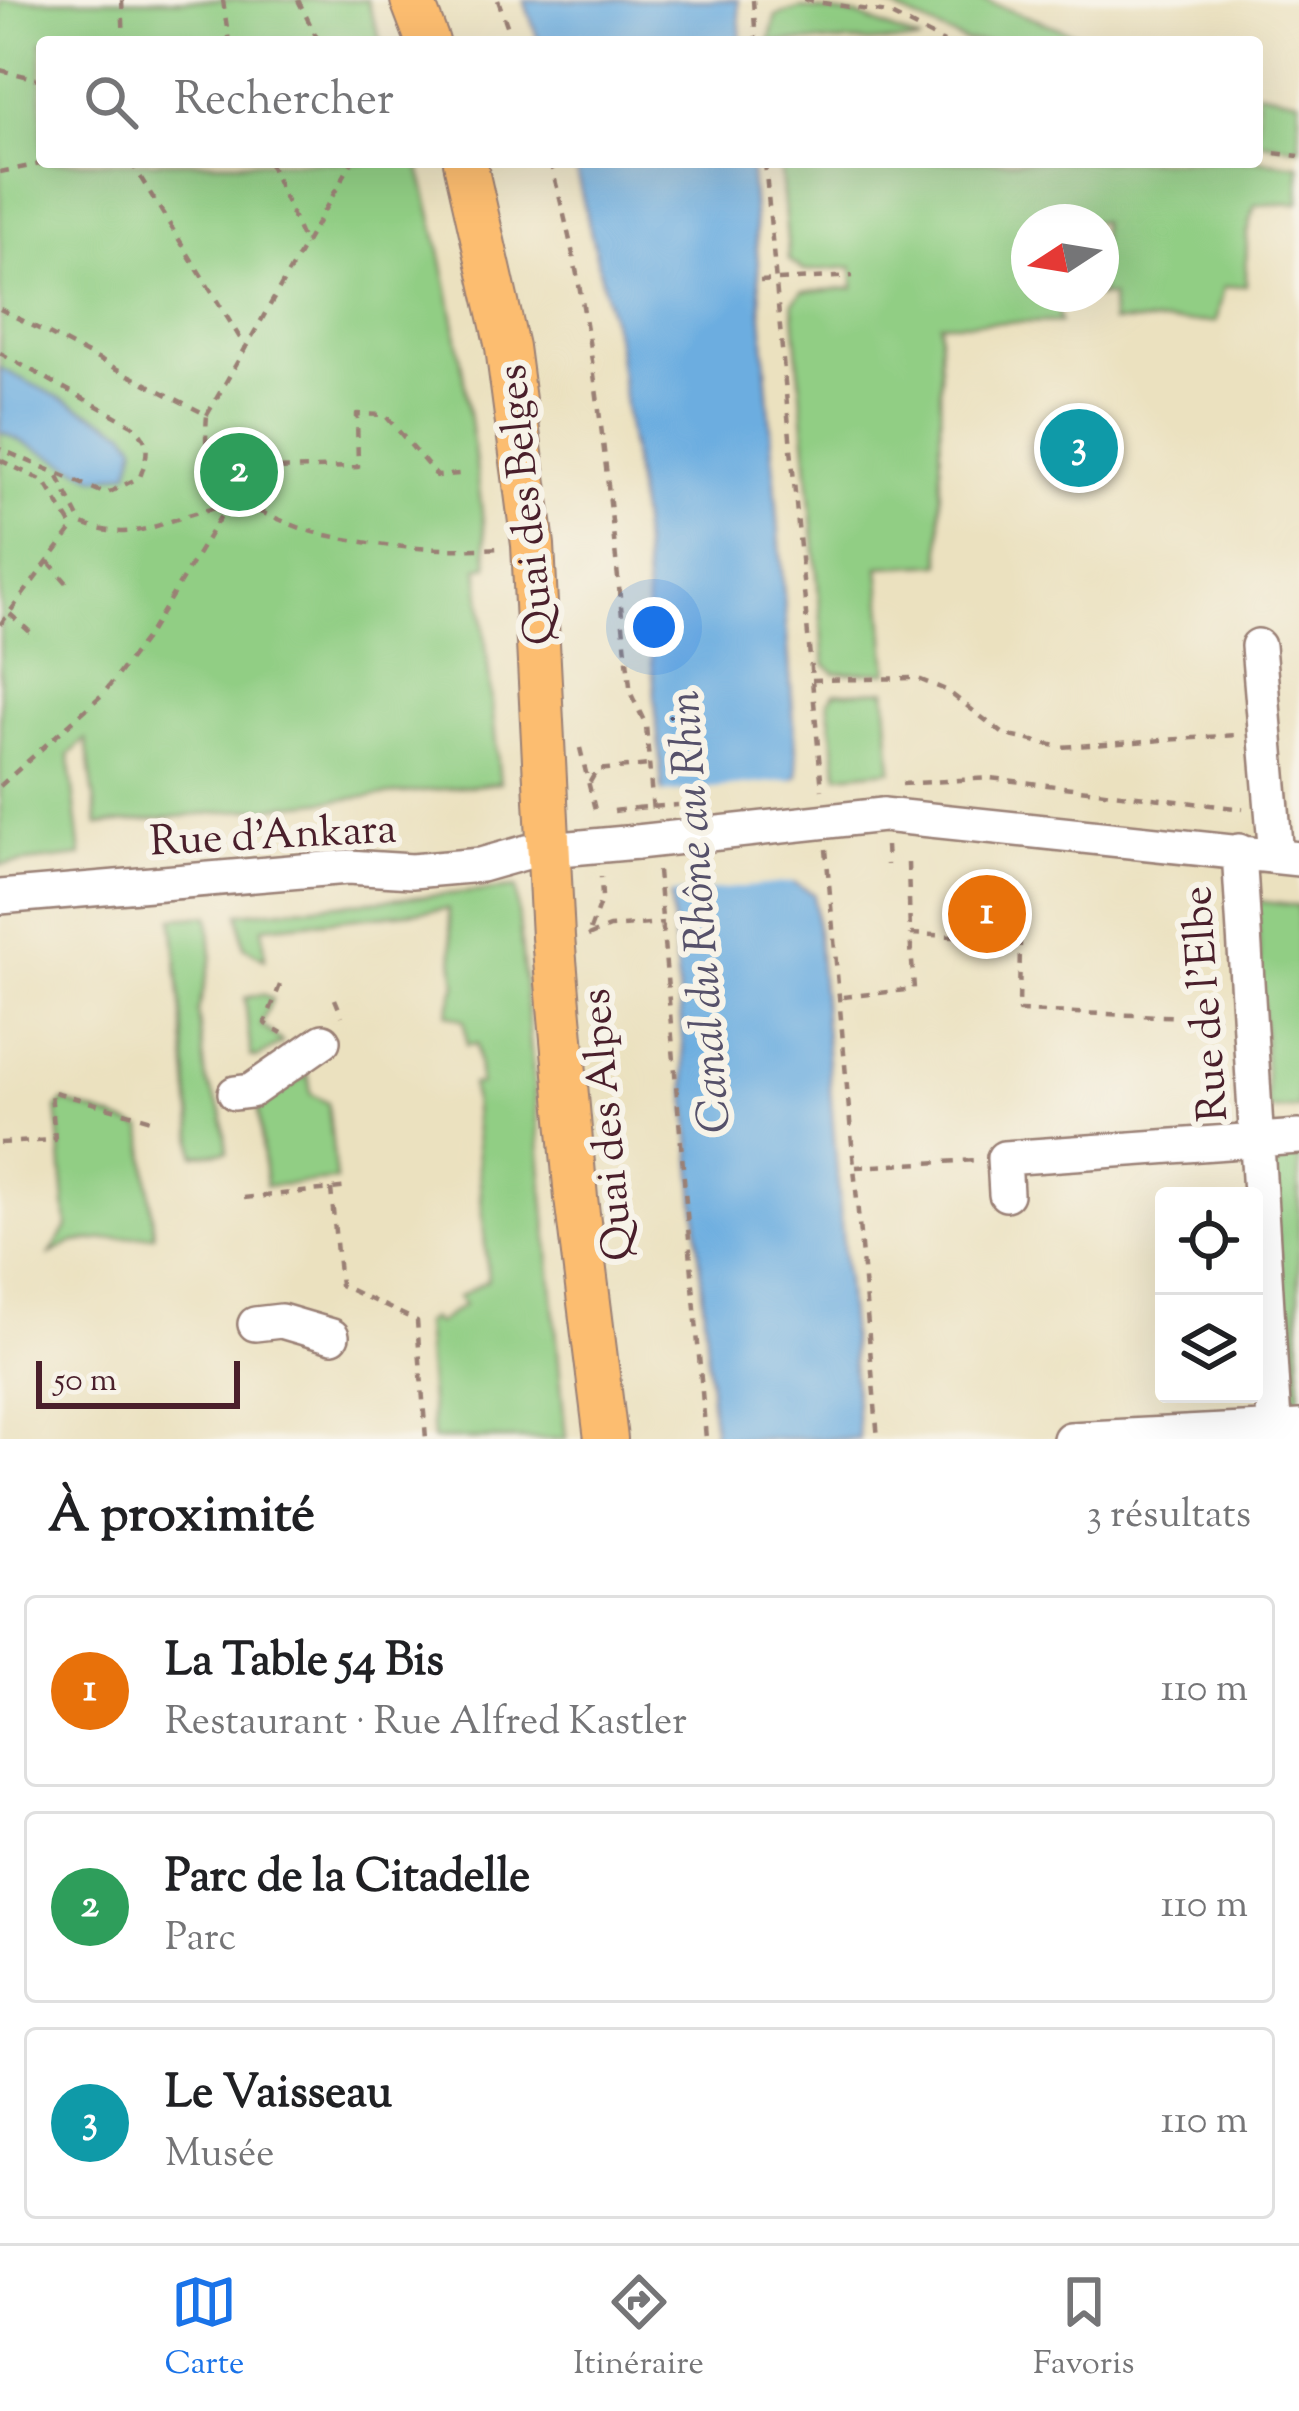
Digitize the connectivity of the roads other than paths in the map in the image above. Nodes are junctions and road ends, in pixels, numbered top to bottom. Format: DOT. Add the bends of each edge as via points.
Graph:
graph roads {
  1 [pos="412,0"];
  2 [pos="426,36"];
  3 [pos="466,168"];
  4 [pos="1258,646"];
  5 [pos="1239,851"];
  6 [pos="549,852"];
  7 [pos="1287,857"];
  8 [pos="0,897"];
  9 [pos="323,1042"];
  10 [pos="235,1093"];
  11 [pos="1299,1137"];
  12 [pos="1257,1140"];
  13 [pos="1006,1194"];
  14 [pos="255,1324"];
  15 [pos="332,1336"];
  16 [pos="1283,1431"];
  17 [pos="606,1439"];
  18 [pos="1070,1439"];
  1 -- 2 [label="main road"];
  3 -- 6 [label="main road, Quai des Belges" via="508,347 533,545"];
  4 -- 7 [label="street" via="1271,813"];
  5 -- 6 [label="street, Rue d'Ankara, bridge" via="883,815 646,834 598,830"];
  5 -- 7 [label="street, Rue d'Ankara"];
  5 -- 12 [label="street, Rue de l'Elbe"];
  6 -- 8 [label="street, Rue d'Ankara" via="412,871 348,867"];
  6 -- 17 [label="main road, Quai des Alpes" via="576,1198"];
  9 -- 10 [label="street" via="251,1091"];
  11 -- 12 [label="street"];
  12 -- 13 [label="street" via="1004,1158"];
  12 -- 16 [label="street, Rue de l'Elbe"];
  14 -- 15 [label="street" via="281,1321"];
  16 -- 18 [label="street"];
}
